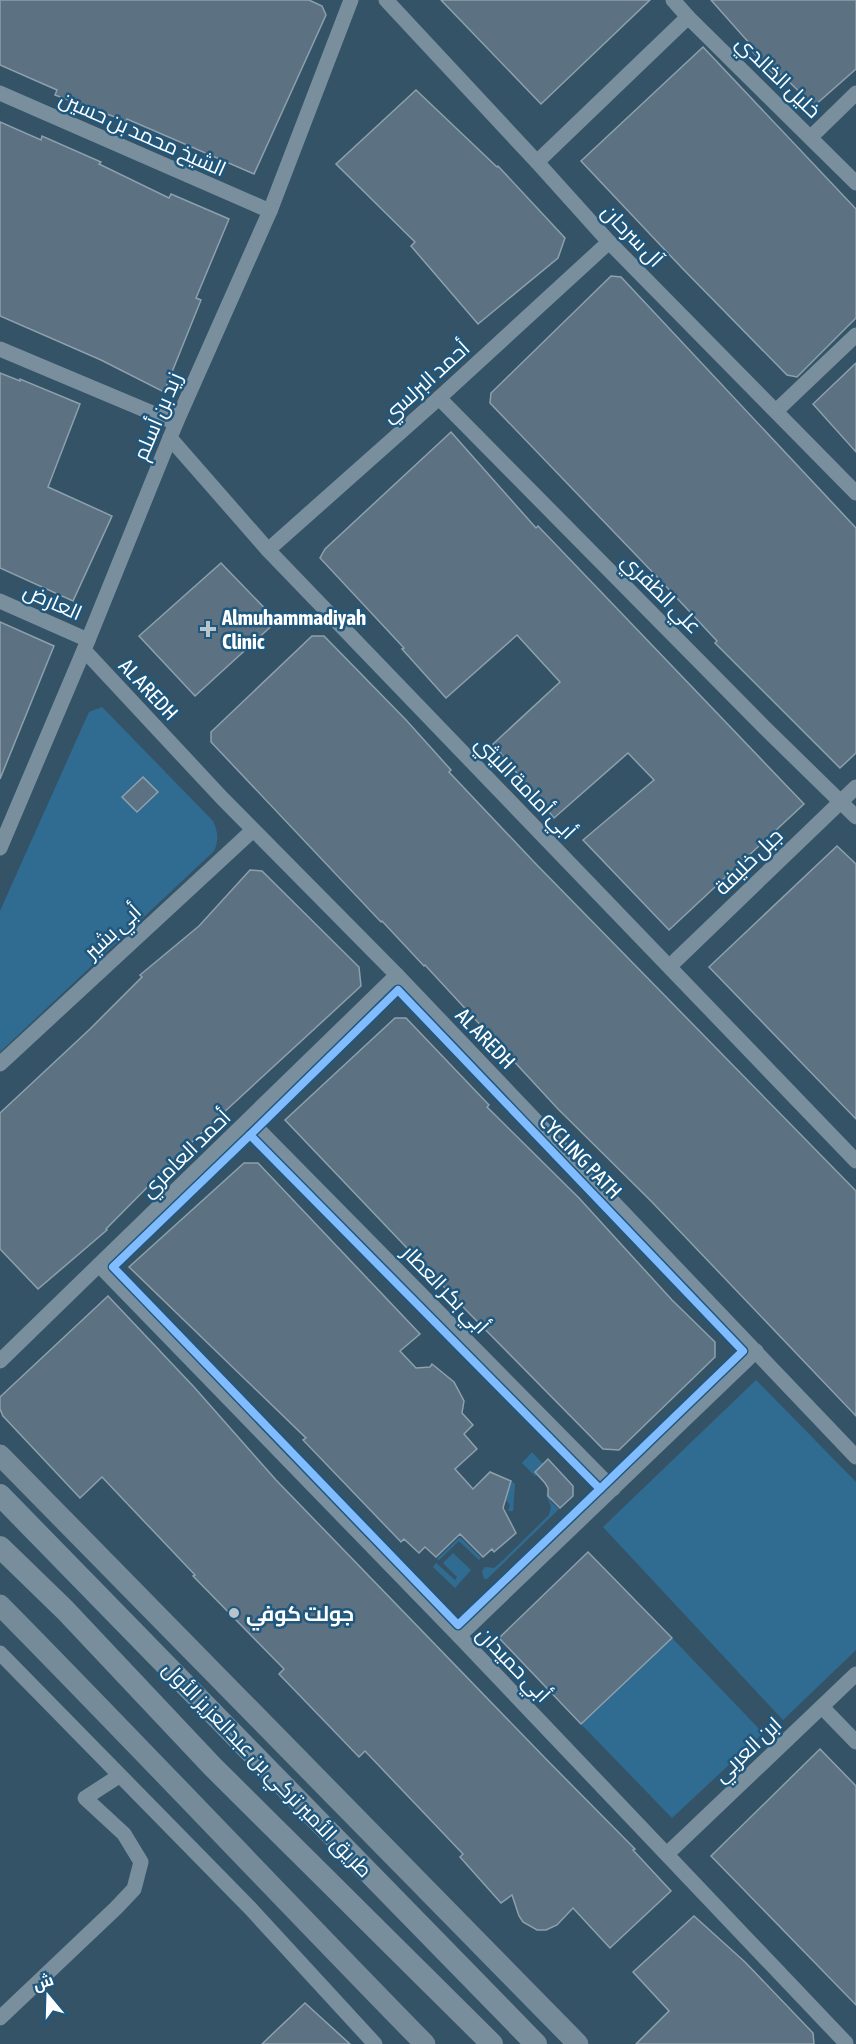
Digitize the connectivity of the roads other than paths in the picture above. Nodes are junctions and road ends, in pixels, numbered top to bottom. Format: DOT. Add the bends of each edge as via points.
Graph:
graph roads {
  1 [pos="351,0"];
  2 [pos="386,0"];
  3 [pos="673,0"];
  4 [pos="688,16"];
  5 [pos="0,93"];
  6 [pos="856,93"];
  7 [pos="811,137"];
  8 [pos="537,162"];
  9 [pos="856,183"];
  10 [pos="270,211"];
  11 [pos="609,242"];
  12 [pos="856,335"];
  13 [pos="0,349"];
  14 [pos="439,398"];
  15 [pos="776,411"];
  16 [pos="176,423"];
  17 [pos="170,438"];
  18 [pos="856,493"];
  19 [pos="268,550"];
  20 [pos="0,601"];
  21 [pos="86,645"];
  22 [pos="856,787"];
  23 [pos="841,801"];
  24 [pos="856,817"];
  25 [pos="253,830"];
  26 [pos="0,847"];
  27 [pos="670,966"];
  28 [pos="398,975"];
  29 [pos="0,1064"];
  30 [pos="249,1120"];
  31 [pos="856,1161"];
  32 [pos="99,1265"];
  33 [pos="756,1351"];
  34 [pos="0,1361"];
  35 [pos="0,1455"];
  36 [pos="856,1457"];
  37 [pos="612,1489"];
  38 [pos="0,1495"];
  39 [pos="0,1546"];
  40 [pos="0,1605"];
  41 [pos="459,1636"];
  42 [pos="0,1653"];
  43 [pos="856,1674"];
  44 [pos="822,1707"];
  45 [pos="856,1742"];
  46 [pos="120,1776"];
  47 [pos="667,1854"];
  48 [pos="0,2018"];
  49 [pos="856,2034"];
  50 [pos="375,2044"];
  51 [pos="425,2044"];
  52 [pos="492,2044"];
  53 [pos="536,2044"];
  54 [pos="578,2044"];
  55 [pos="846,2044"];
  1 -- 10 [label="street, زيد بن أسلم"];
  2 -- 8 [label="street, آل سرحان"];
  3 -- 4 [label="street, خليل الخالدي"];
  4 -- 7 [label="street, خليل الخالدي"];
  4 -- 8 [label="street"];
  5 -- 10 [label="street, الشيخ محمد بن حسين"];
  6 -- 7 [label="street"];
  7 -- 9 [label="street, خليل الخالدي"];
  8 -- 11 [label="street, آل سرحان"];
  10 -- 16 [label="street, زيد بن أسلم"];
  11 -- 14 [label="street, أحمد البرلسي"];
  11 -- 15 [label="street, آل سرحان"];
  12 -- 15 [label="street"];
  13 -- 16 [label="street"];
  14 -- 19 [label="street, أحمد البرلسي"];
  14 -- 23 [label="street, علي الظفري"];
  15 -- 18 [label="street, آل سرحان"];
  16 -- 17 [label="street, زيد بن أسلم"];
  17 -- 19 [label="street, أبي أمامة الليثي"];
  17 -- 21 [label="street, زيد بن أسلم"];
  19 -- 27 [label="street, أبي أمامة الليثي"];
  20 -- 21 [label="street, العارض"];
  21 -- 25 [label="street, AL AREDH"];
  21 -- 26 [label="street, زيد بن أسلم"];
  22 -- 23 [label="street, جبل خليفة"];
  23 -- 24 [label="street, علي الظفري"];
  23 -- 27 [label="street, جبل خليفة"];
  25 -- 28 [label="street, AL AREDH"];
  25 -- 29 [label="street, أبي بشير"];
  27 -- 31 [label="street, أبي أمامة الليثي"];
  28 -- 30 [label="street, أحمد العامري"];
  28 -- 33 [label="street, AL AREDH"];
  30 -- 32 [label="street, أحمد العامري"];
  30 -- 37 [label="street, أبي بكر العطار"];
  32 -- 34 [label="street, أحمد العامري"];
  32 -- 41 [label="street, أبي حميدان"];
  33 -- 36 [label="street, AL AREDH"];
  33 -- 37 [label="street"];
  35 -- 54 [label="main road"];
  37 -- 41 [label="street"];
  38 -- 53 [label="main road, طريق الأمير تركي بن عبدالعزيز الأول"];
  39 -- 52 [label="main road, طريق الأمير تركي بن عبدالعزيز الأول" via="213,1766"];
  40 -- 51 [label="main road"];
  41 -- 47 [label="street, أبي حميدان"];
  42 -- 46 [label="street"];
  43 -- 44 [label="street, ابن العربي"];
  44 -- 45 [label="street"];
  44 -- 47 [label="street, ابن العربي"];
  46 -- 48 [label="street" via="85,1798 124,1834 141,1862 134,1888"];
  46 -- 50 [label="street" via="250,1908"];
  47 -- 55 [label="street, أبي حميدان"];
  49 -- 55 [label="street"];
}
